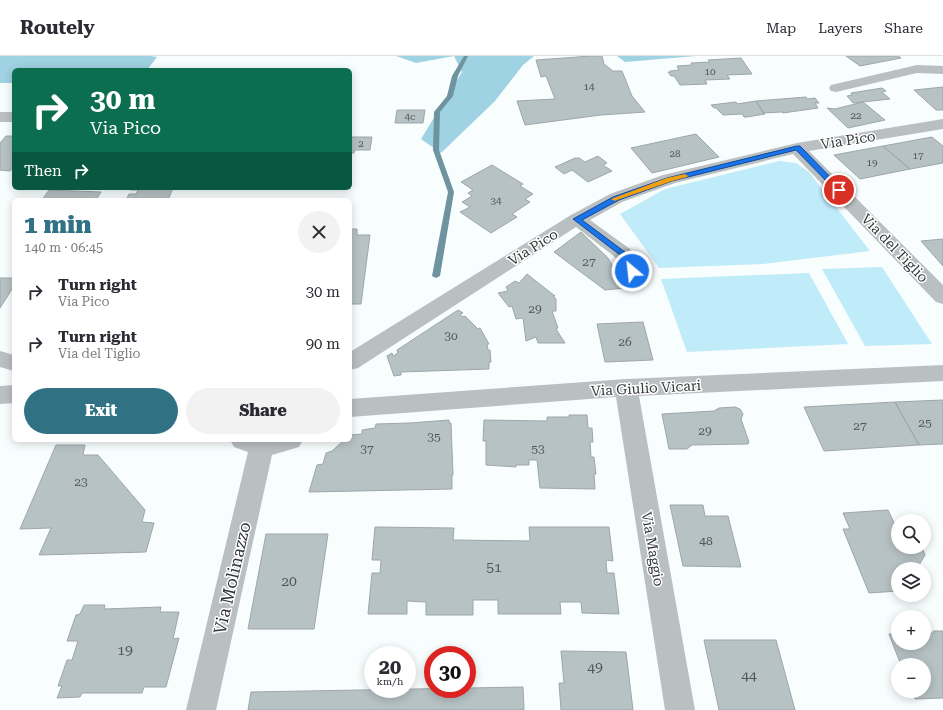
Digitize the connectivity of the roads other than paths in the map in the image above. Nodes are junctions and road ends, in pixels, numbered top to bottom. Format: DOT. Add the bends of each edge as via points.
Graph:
graph roads {
  1 [pos="943,70"];
  2 [pos="836,88"];
  3 [pos="0,117"];
  4 [pos="12,117"];
  5 [pos="943,124"];
  6 [pos="797,148"];
  7 [pos="577,219"];
  8 [pos="632,271"];
  9 [pos="943,297"];
  10 [pos="0,359"];
  11 [pos="352,361"];
  12 [pos="12,362"];
  13 [pos="943,373"];
  14 [pos="626,388"];
  15 [pos="12,394"];
  16 [pos="0,395"];
  17 [pos="352,408"];
  18 [pos="285,442"];
  19 [pos="252,443"];
  20 [pos="201,710"];
  21 [pos="680,710"];
  1 -- 2 [label="street" via="917,69"];
  3 -- 4 [label="street"];
  5 -- 6 [label="street, Via Pico"];
  6 -- 7 [label="street, Via Pico" via="669,179 616,198"];
  6 -- 9 [label="street, Via del Tiglio"];
  7 -- 8 [label="street" via="623,254"];
  7 -- 11 [label="street, Via Pico"];
  10 -- 12 [label="street"];
  13 -- 14 [label="street, Via Giulio Vicari"];
  14 -- 17 [label="street, Via Giulio Vicari"];
  14 -- 21 [label="street, Via Maggio"];
  15 -- 16 [label="street"];
  18 -- 19 [label="street" via="276,445"];
  19 -- 20 [label="street, Via Molinazzo"];
}
